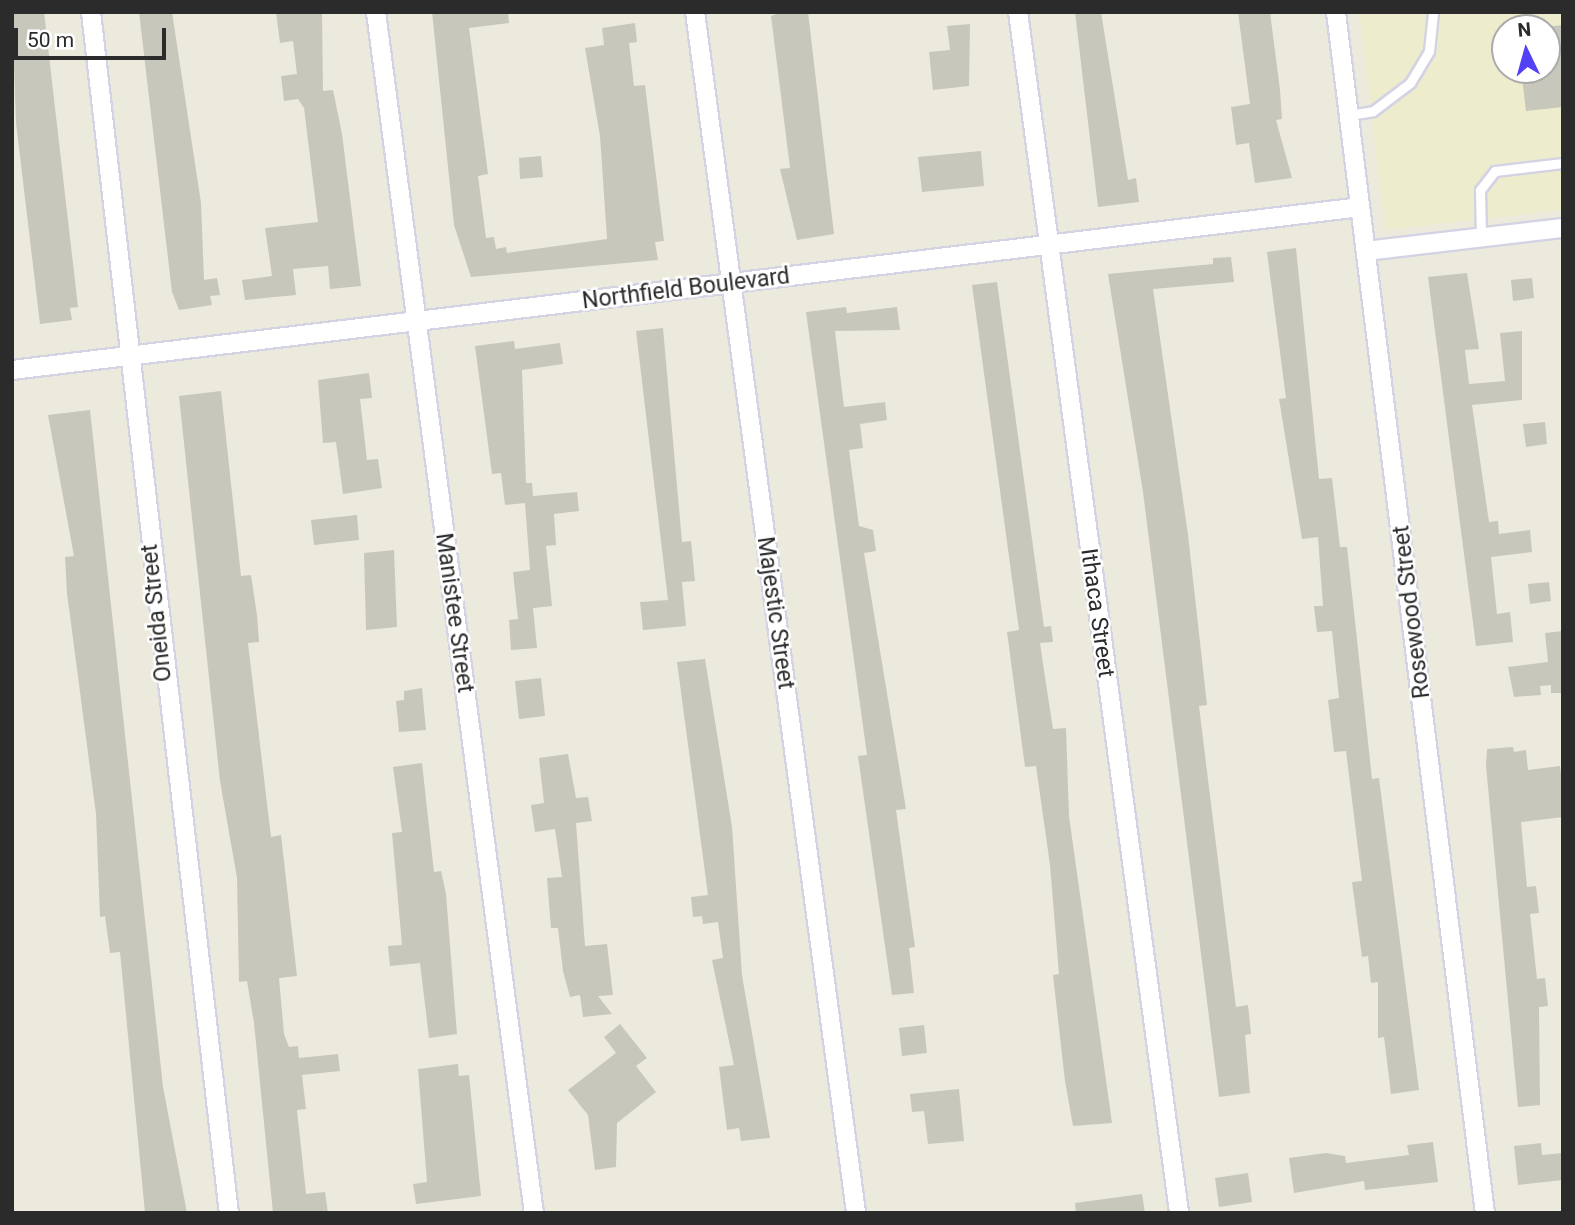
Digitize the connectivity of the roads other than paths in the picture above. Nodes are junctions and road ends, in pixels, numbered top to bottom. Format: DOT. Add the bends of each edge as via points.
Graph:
graph roads {
  1 [pos="91,12"];
  2 [pos="376,12"];
  3 [pos="695,12"];
  4 [pos="1018,12"];
  5 [pos="1336,12"];
  6 [pos="1433,12"];
  7 [pos="1349,115"];
  8 [pos="1563,163"];
  9 [pos="1360,207"];
  10 [pos="1563,228"];
  11 [pos="1481,237"];
  12 [pos="1046,246"];
  13 [pos="1366,251"];
  14 [pos="730,284"];
  15 [pos="416,323"];
  16 [pos="129,356"];
  17 [pos="12,370"];
  18 [pos="229,1213"];
  19 [pos="534,1213"];
  20 [pos="856,1213"];
  21 [pos="1179,1213"];
  22 [pos="1485,1213"];
  1 -- 16 [label="street, Oneida Street"];
  2 -- 15 [label="street, Manistee Street"];
  3 -- 14 [label="street, Majestic Street"];
  4 -- 12 [label="street, Ithaca Street"];
  5 -- 7 [label="street, Rosewood Street"];
  6 -- 7 [label="lane" via="1429,51 1410,83 1373,111"];
  7 -- 9 [label="street, Rosewood Street"];
  8 -- 11 [label="lane" via="1495,171 1480,190"];
  9 -- 12 [label="street, Northfield Boulevard"];
  9 -- 13 [label="street, Rosewood Street"];
  10 -- 11 [label="street"];
  11 -- 13 [label="street"];
  12 -- 14 [label="street, Northfield Boulevard"];
  12 -- 21 [label="street, Ithaca Street"];
  13 -- 22 [label="street, Rosewood Street"];
  14 -- 15 [label="street, Northfield Boulevard"];
  14 -- 20 [label="street, Majestic Street"];
  15 -- 16 [label="street, Northfield Boulevard"];
  15 -- 19 [label="street, Manistee Street"];
  16 -- 17 [label="street, Northfield Boulevard"];
  16 -- 18 [label="street, Oneida Street"];
}
